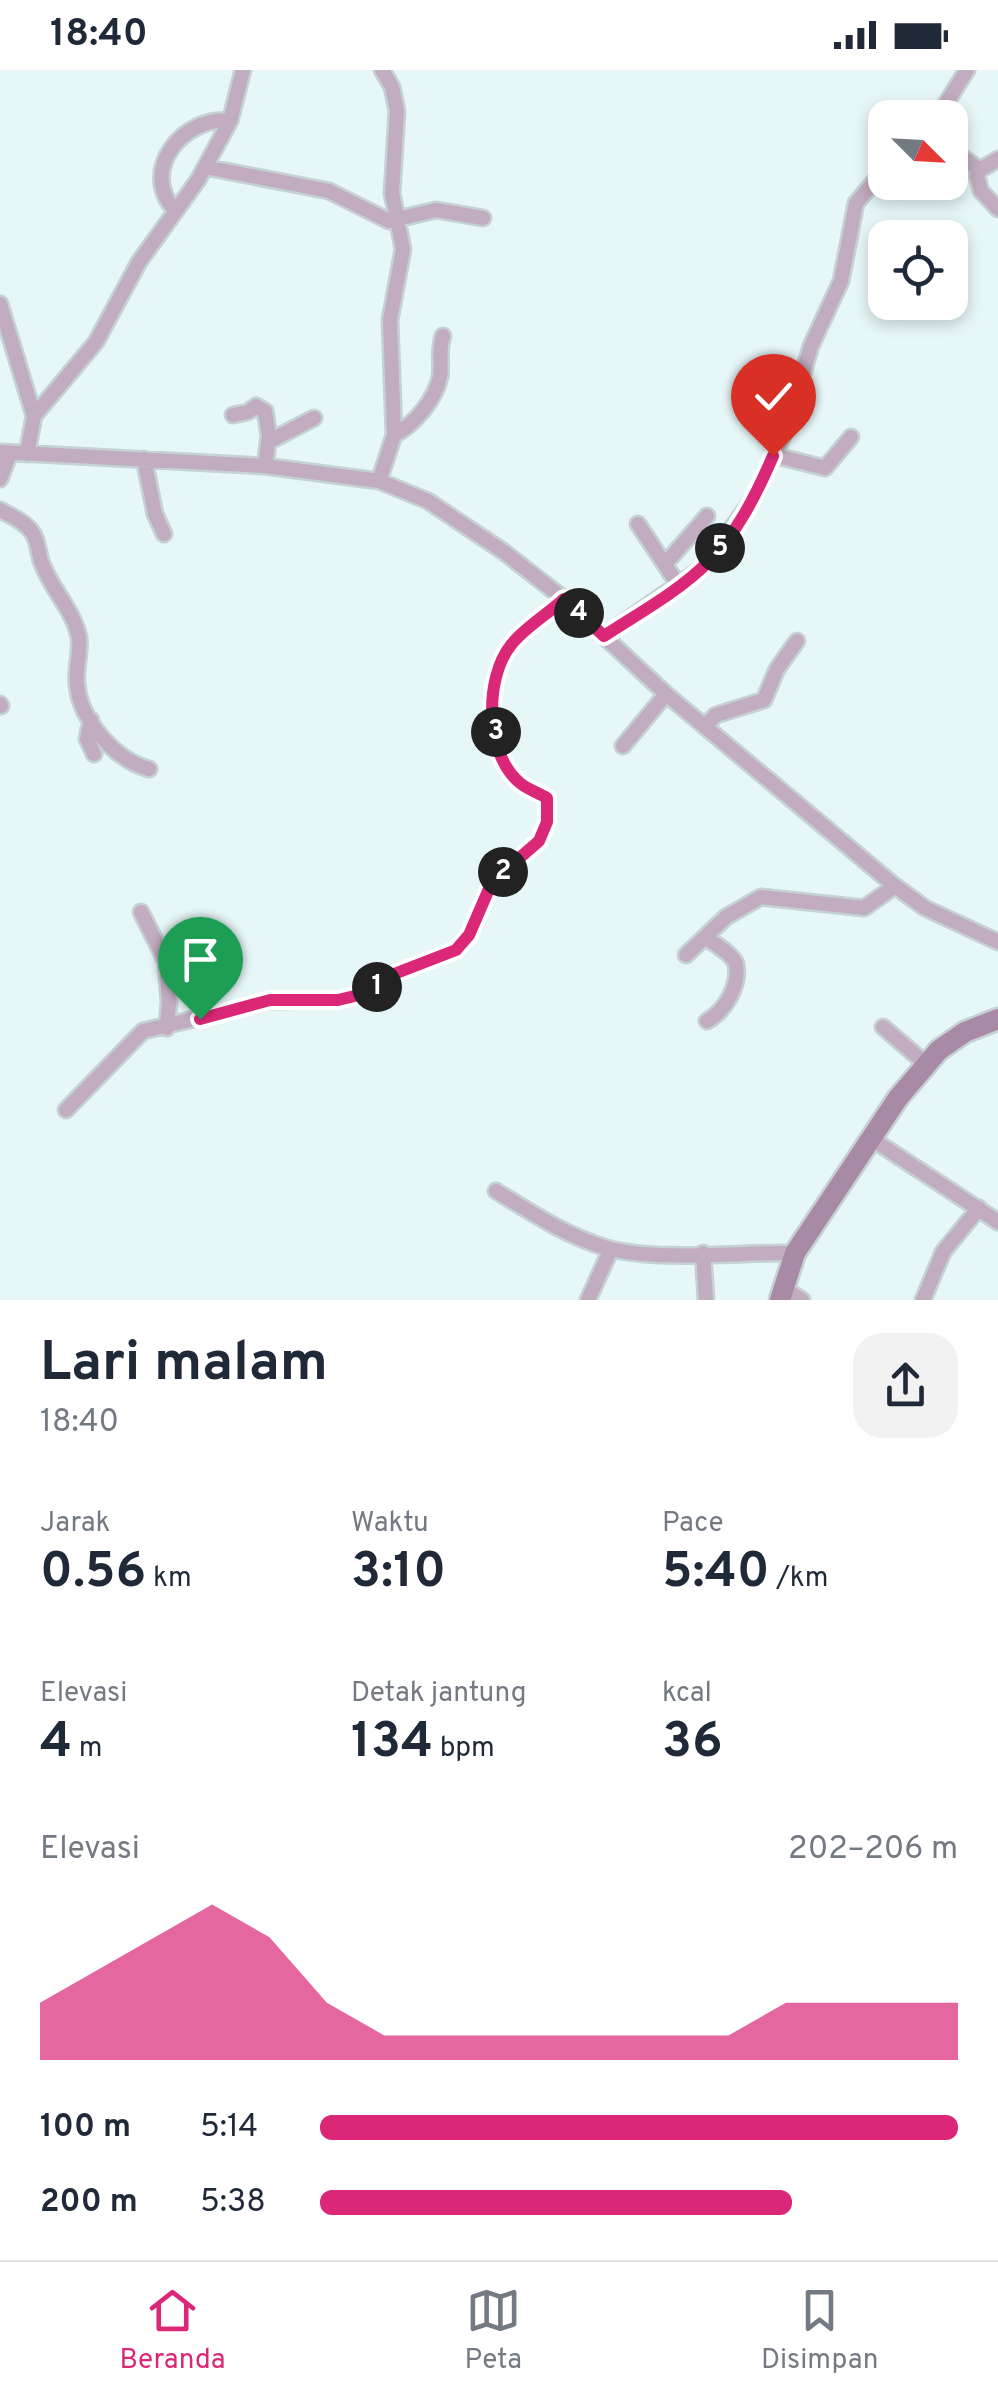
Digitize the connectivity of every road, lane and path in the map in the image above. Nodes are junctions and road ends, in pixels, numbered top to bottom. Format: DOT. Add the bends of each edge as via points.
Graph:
graph roads {
  1 [pos="243,70"];
  2 [pos="382,70"];
  3 [pos="967,70"];
  4 [pos="948,100"];
  5 [pos="230,121"];
  6 [pos="998,159"];
  7 [pos="968,161"];
  8 [pos="205,167"];
  9 [pos="980,170"];
  10 [pos="868,189"];
  11 [pos="998,209"];
  12 [pos="175,210"];
  13 [pos="483,218"];
  14 [pos="398,220"];
  15 [pos="0,304"];
  16 [pos="444,336"];
  17 [pos="232,415"];
  18 [pos="34,416"];
  19 [pos="314,418"];
  20 [pos="394,435"];
  21 [pos="851,437"];
  22 [pos="268,442"];
  23 [pos="12,453"];
  24 [pos="773,456"];
  25 [pos="144,459"];
  26 [pos="264,466"];
  27 [pos="0,479"];
  28 [pos="379,480"];
  29 [pos="0,510"];
  30 [pos="707,516"];
  31 [pos="638,524"];
  32 [pos="164,534"];
  33 [pos="665,564"];
  34 [pos="679,586"];
  35 [pos="564,599"];
  36 [pos="604,636"];
  37 [pos="797,641"];
  38 [pos="666,694"];
  39 [pos="90,720"];
  40 [pos="706,724"];
  41 [pos="623,746"];
  42 [pos="94,754"];
  43 [pos="149,769"];
  44 [pos="894,886"];
  45 [pos="140,912"];
  46 [pos="705,936"];
  47 [pos="998,942"];
  48 [pos="686,955"];
  49 [pos="998,1019"];
  50 [pos="707,1021"];
  51 [pos="883,1027"];
  52 [pos="166,1028"];
  53 [pos="926,1064"];
  54 [pos="66,1110"];
  55 [pos="872,1139"];
  56 [pos="496,1191"];
  57 [pos="978,1208"];
  58 [pos="998,1222"];
  59 [pos="611,1249"];
  60 [pos="703,1253"];
  61 [pos="796,1253"];
  62 [pos="781,1294"];
  63 [pos="588,1300"];
  64 [pos="706,1300"];
  65 [pos="802,1300"];
  66 [pos="923,1300"];
  1 -- 5 [label="street"];
  2 -- 14 [label="street" via="397,111 392,193"];
  3 -- 4 [label="street"];
  5 -- 8 [label="street"];
  5 -- 12 [label="street" via="214,120 190,132 164,157 162,183"];
  6 -- 9 [label="street"];
  7 -- 9 [label="street"];
  8 -- 12 [label="street"];
  8 -- 14 [label="street" via="329,190"];
  9 -- 11 [label="street" via="981,191"];
  10 -- 24 [label="street" via="856,203 841,281"];
  12 -- 18 [label="street" via="96,342"];
  13 -- 14 [label="street" via="436,210"];
  14 -- 20 [label="street" via="403,249 389,353"];
  15 -- 18 [label="street"];
  16 -- 20 [label="street" via="434,393"];
  17 -- 22 [label="street" via="260,407"];
  18 -- 23 [label="street"];
  19 -- 22 [label="street"];
  20 -- 28 [label="street"];
  21 -- 24 [label="street" via="825,468"];
  22 -- 26 [label="street"];
  23 -- 25 [label="street"];
  23 -- 27 [label="street"];
  24 -- 34 [label="street" via="716,554"];
  25 -- 26 [label="street"];
  25 -- 32 [label="street"];
  26 -- 28 [label="street"];
  28 -- 35 [label="street" via="428,501"];
  29 -- 39 [label="street" via="35,536 42,566 71,616 79,636 78,694"];
  30 -- 33 [label="street"];
  31 -- 33 [label="street"];
  33 -- 34 [label="street"];
  34 -- 36 [label="street"];
  35 -- 36 [label="street"];
  35 -- 52 [label="street" via="510,646 492,688 498,746 520,783 547,798 547,822 539,841 492,882 464,943 363,994 270,1000"];
  36 -- 38 [label="street"];
  37 -- 40 [label="street" via="764,700"];
  38 -- 40 [label="street"];
  38 -- 41 [label="street"];
  39 -- 42 [label="street" via="87,739"];
  39 -- 43 [label="street" via="120,754"];
  40 -- 44 [label="street"];
  44 -- 46 [label="street" via="864,908 761,897"];
  44 -- 47 [label="street"];
  45 -- 52 [label="street" via="166,962"];
  46 -- 48 [label="street"];
  46 -- 50 [label="street" via="736,966 728,1003"];
  49 -- 53 [label="street" via="966,1032"];
  51 -- 53 [label="street"];
  52 -- 54 [label="street" via="138,1036"];
  53 -- 55 [label="street"];
  55 -- 57 [label="street"];
  55 -- 61 [label="street"];
  56 -- 59 [label="street" via="562,1231"];
  57 -- 58 [label="street"];
  57 -- 66 [label="street" via="943,1252"];
  59 -- 60 [label="street"];
  59 -- 63 [label="street"];
  60 -- 61 [label="street"];
  60 -- 64 [label="street"];
  61 -- 62 [label="street"];
  62 -- 65 [label="street"];
}
